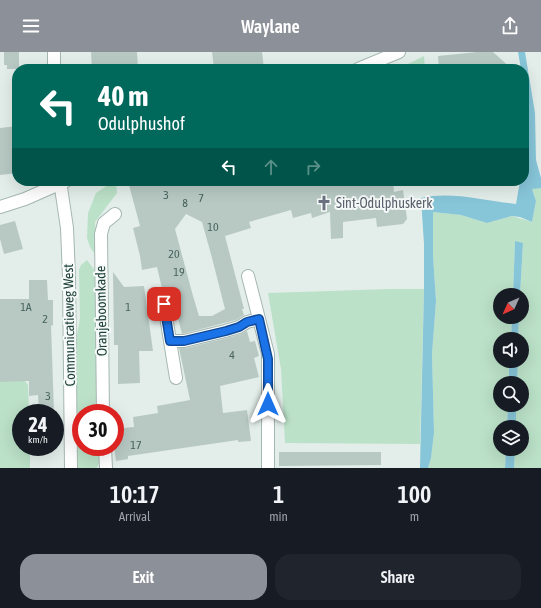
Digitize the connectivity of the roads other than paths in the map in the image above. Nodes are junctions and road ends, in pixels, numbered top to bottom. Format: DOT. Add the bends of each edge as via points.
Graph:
graph roads {
  1 [pos="54,52"];
  2 [pos="399,52"];
  3 [pos="54,64"];
  4 [pos="370,64"];
  5 [pos="53,186"];
  6 [pos="62,186"];
  7 [pos="0,207"];
  8 [pos="115,214"];
  9 [pos="248,276"];
  10 [pos="164,304"];
  11 [pos="259,319"];
  12 [pos="170,341"];
  13 [pos="176,378"];
  14 [pos="103,404"];
  15 [pos="105,456"];
  16 [pos="71,468"];
  17 [pos="106,468"];
  18 [pos="268,468"];
  1 -- 3 [label="street"];
  2 -- 4 [label="street"];
  5 -- 7 [label="street"];
  6 -- 16 [label="street, Communicatieweg West" via="69,278"];
  8 -- 14 [label="street, Oranjeboomkade" via="104,223 101,234"];
  9 -- 11 [label="street"];
  10 -- 12 [label="street"];
  11 -- 12 [label="street" via="226,331 184,341"];
  11 -- 18 [label="street" via="268,359"];
  12 -- 13 [label="street"];
  15 -- 17 [label="street"];
}
